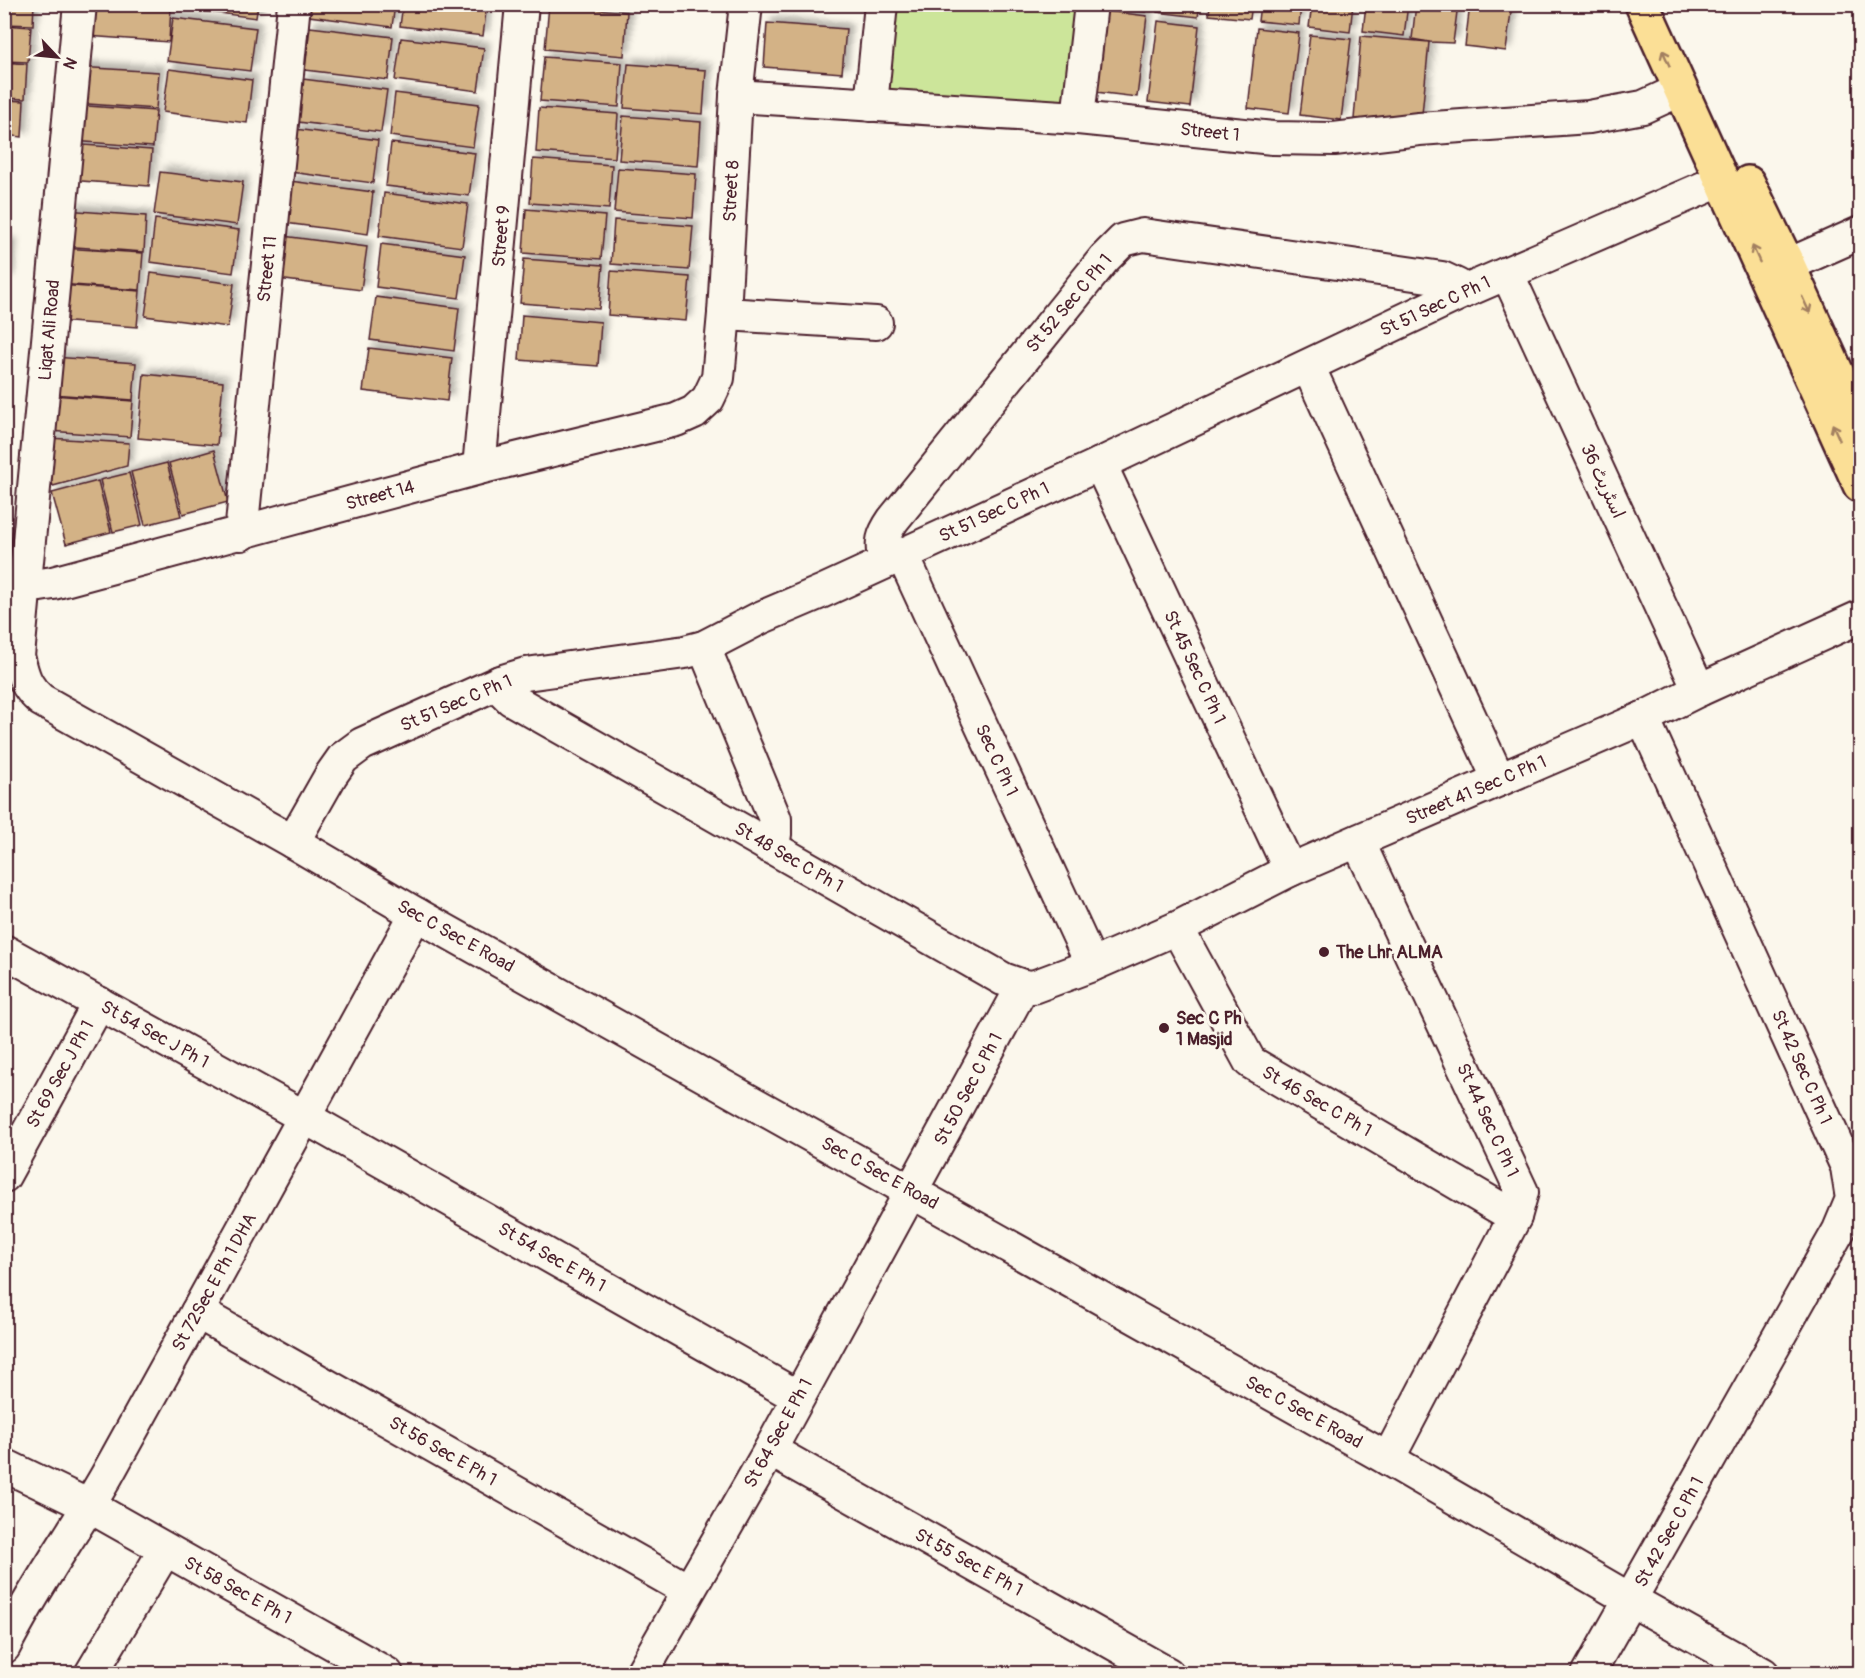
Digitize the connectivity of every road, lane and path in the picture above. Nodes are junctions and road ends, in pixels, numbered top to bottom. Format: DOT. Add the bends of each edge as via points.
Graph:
graph roads {
  1 [pos="80,4"];
  2 [pos="294,4"];
  3 [pos="522,4"];
  4 [pos="746,4"];
  5 [pos="881,4"];
  6 [pos="1090,4"];
  7 [pos="1642,4"];
  8 [pos="1666,4"];
  9 [pos="1680,90"];
  10 [pos="736,96"];
  11 [pos="872,105"];
  12 [pos="1078,118"];
  13 [pos="1722,180"];
  14 [pos="1860,233"];
  15 [pos="1788,266"];
  16 [pos="1507,273"];
  17 [pos="1461,293"];
  18 [pos="724,314"];
  19 [pos="876,323"];
  20 [pos="1308,366"];
  21 [pos="718,378"];
  22 [pos="1860,424"];
  23 [pos="1100,464"];
  24 [pos="479,468"];
  25 [pos="1860,485"];
  26 [pos="241,534"];
  27 [pos="893,558"];
  28 [pos="25,582"];
  29 [pos="1860,617"];
  30 [pos="704,647"];
  31 [pos="11,657"];
  32 [pos="500,682"];
  33 [pos="1699,690"];
  34 [pos="1643,718"];
  35 [pos="1499,780"];
  36 [pos="293,842"];
  37 [pos="1358,842"];
  38 [pos="768,846"];
  39 [pos="1290,870"];
  40 [pos="416,914"];
  41 [pos="1177,928"];
  42 [pos="4,951"];
  43 [pos="1092,965"];
  44 [pos="1023,986"];
  45 [pos="99,1003"];
  46 [pos="306,1118"];
  47 [pos="4,1176"];
  48 [pos="912,1191"];
  49 [pos="1515,1217"];
  50 [pos="197,1312"];
  51 [pos="798,1397"];
  52 [pos="770,1450"];
  53 [pos="1388,1460"];
  54 [pos="4,1465"];
  55 [pos="89,1506"];
  56 [pos="165,1550"];
  57 [pos="688,1590"];
  58 [pos="1631,1600"];
  59 [pos="4,1647"];
  60 [pos="367,1669"];
  61 [pos="91,1674"];
  62 [pos="641,1674"];
  63 [pos="1168,1674"];
  64 [pos="1588,1674"];
  65 [pos="1763,1674"];
  1 -- 28 [label="street, Liqat Ali Road"];
  2 -- 26 [label="street, Street 11"];
  3 -- 24 [label="street, Street 9"];
  4 -- 10 [label="street, Street 8"];
  5 -- 11 [label="street"];
  6 -- 12 [label="street"];
  9 -- 7 [label="main road, one-way"];
  8 -- 15 [label="main road"];
  9 -- 12 [label="street, Street 1" via="1643,107 1589,117 1334,139 1273,138"];
  9 -- 13 [label="main road"];
  10 -- 11 [label="street, Street 1"];
  10 -- 18 [label="street, Street 8"];
  11 -- 12 [label="street, Street 1"];
  13 -- 16 [label="street, St 51 Sec C Ph 1"];
  25 -- 13 [label="main road, one-way"];
  14 -- 15 [label="street"];
  15 -- 22 [label="main road, one-way"];
  16 -- 17 [label="street, St 51 Sec C Ph 1"];
  16 -- 33 [label="street, اسٹریٹ 36"];
  17 -- 20 [label="street, St 51 Sec C Ph 1"];
  17 -- 27 [label="street, St 52 Sec C Ph 1" via="1457,285 1442,278 1143,235 1123,240 892,520 883,538"];
  18 -- 19 [label="street"];
  18 -- 21 [label="street, Street 8"];
  20 -- 23 [label="street, St 51 Sec C Ph 1"];
  20 -- 35 [label="street"];
  21 -- 24 [label="street, Street 14" via="708,399 694,412 676,420"];
  23 -- 27 [label="street, St 51 Sec C Ph 1"];
  23 -- 39 [label="street, St 45 Sec C Ph 1"];
  24 -- 26 [label="street, Street 14"];
  26 -- 28 [label="street, Street 14" via="53,583"];
  27 -- 30 [label="street, St 51 Sec C Ph 1"];
  27 -- 43 [label="street, Sec C Ph 1"];
  28 -- 31 [label="street, Liqat Ali Road"];
  29 -- 33 [label="street, Street 41 Sec C Ph 1"];
  30 -- 32 [label="street, St 51 Sec C Ph 1" via="526,674"];
  30 -- 38 [label="street" via="775,819 775,835"];
  31 -- 36 [label="street, Sec C Sec E Road" via="29,689 41,700"];
  32 -- 36 [label="street, St 51 Sec C Ph 1" via="362,744 343,758"];
  32 -- 38 [label="street, St 48 Sec C Ph 1" via="512,699"];
  33 -- 34 [label="street, Street 41 Sec C Ph 1"];
  34 -- 35 [label="street, Street 41 Sec C Ph 1"];
  34 -- 58 [label="street, St 42 Sec C Ph 1" via="1847,1167 1852,1199 1839,1230"];
  35 -- 37 [label="street, Street 41 Sec C Ph 1"];
  36 -- 40 [label="street, Sec C Sec E Road"];
  37 -- 39 [label="street, Street 41 Sec C Ph 1"];
  37 -- 49 [label="street, St 44 Sec C Ph 1" via="1522,1192"];
  38 -- 44 [label="street, St 48 Sec C Ph 1" via="1004,979"];
  39 -- 41 [label="street, Street 41 Sec C Ph 1"];
  40 -- 46 [label="street, St 72Sec E Ph 1 DHA"];
  40 -- 48 [label="street, Sec C Sec E Road"];
  41 -- 43 [label="street, Street 41 Sec C Ph 1"];
  41 -- 49 [label="street, St 46 Sec C Ph 1" via="1250,1062"];
  42 -- 45 [label="street, St 54 Sec J Ph 1"];
  43 -- 44 [label="street" via="1042,984"];
  44 -- 48 [label="street, St 50 Sec C Ph 1"];
  45 -- 46 [label="street, St 54 Sec J Ph 1"];
  45 -- 47 [label="street, St 69 Sec J Ph 1"];
  46 -- 50 [label="street, St 72Sec E Ph 1 DHA"];
  46 -- 51 [label="street, St 54 Sec E Ph 1"];
  48 -- 51 [label="street, St 64 Sec E Ph 1"];
  48 -- 53 [label="street, Sec C Sec E Road"];
  49 -- 53 [label="street, St 44 Sec C Ph 1"];
  50 -- 55 [label="street, St 72Sec E Ph 1 DHA"];
  50 -- 57 [label="street, St 56 Sec E Ph 1"];
  51 -- 52 [label="street, St 64 Sec E Ph 1"];
  52 -- 57 [label="street, St 64 Sec E Ph 1"];
  52 -- 63 [label="street, St 55 Sec E Ph 1"];
  53 -- 58 [label="street, Sec C Sec E Road"];
  54 -- 55 [label="street, St 58 Sec E Ph 1"];
  55 -- 56 [label="street, St 58 Sec E Ph 1"];
  55 -- 59 [label="street, St 72Sec E Ph 1 DHA"];
  56 -- 60 [label="street, St 58 Sec E Ph 1"];
  56 -- 61 [label="street"];
  57 -- 62 [label="street, St 64 Sec E Ph 1"];
  58 -- 64 [label="street, St 42 Sec C Ph 1"];
  58 -- 65 [label="street, Sec C Sec E Road"];
}
